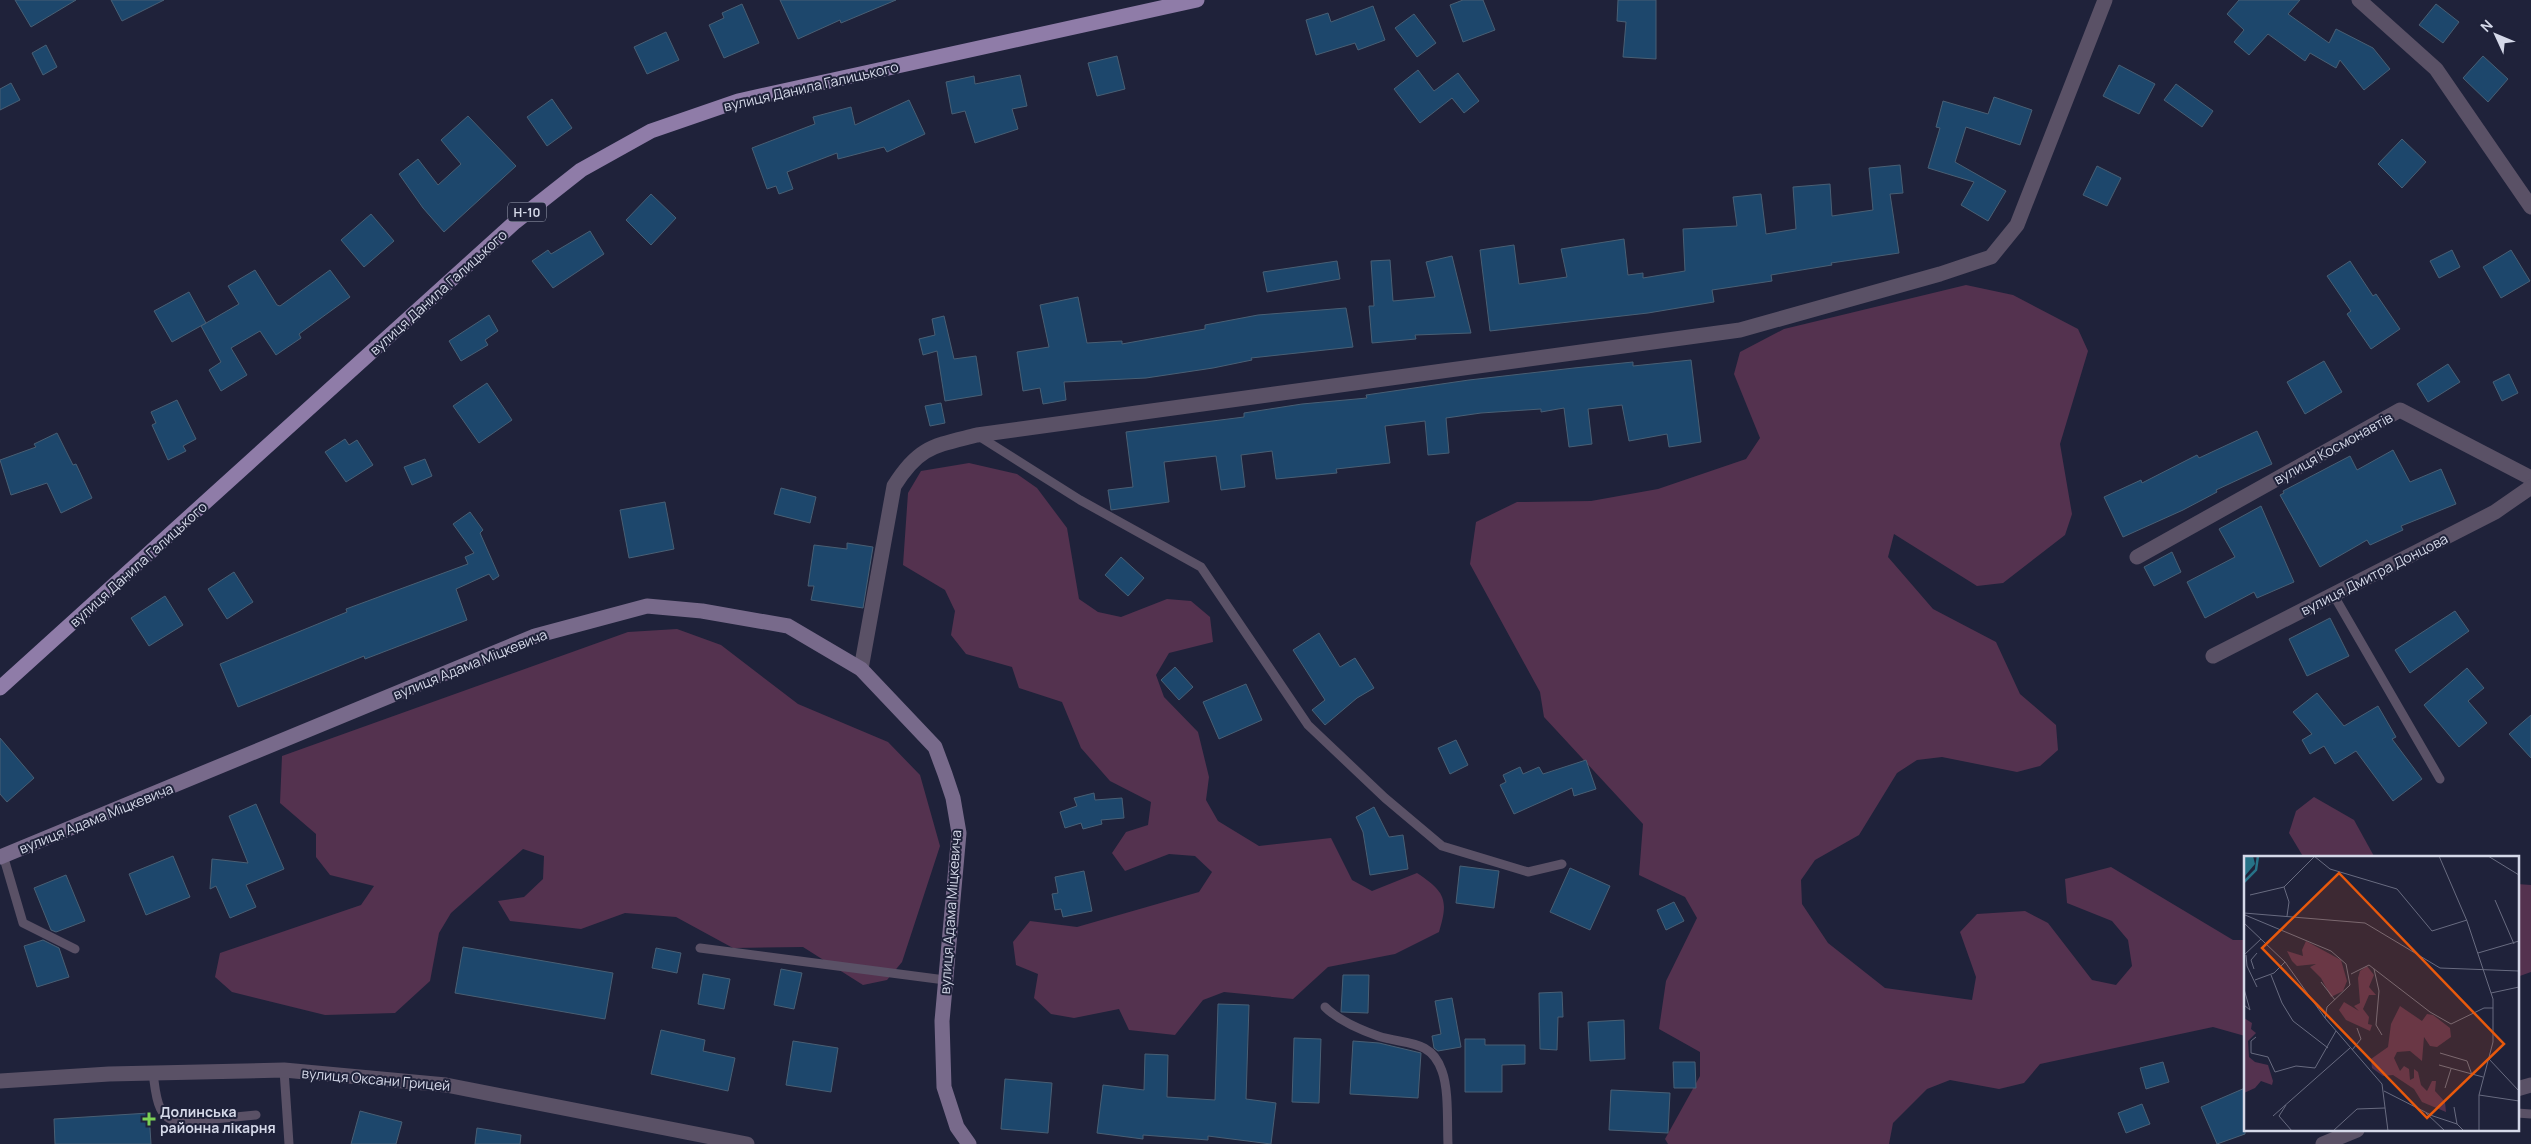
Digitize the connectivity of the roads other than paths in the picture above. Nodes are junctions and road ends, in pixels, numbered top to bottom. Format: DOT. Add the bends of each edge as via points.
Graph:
graph roads {
  1 [pos="1197,0"];
  2 [pos="2105,0"];
  3 [pos="2359,0"];
  4 [pos="2531,207"];
  5 [pos="977,435"];
  6 [pos="2531,478"];
  7 [pos="2531,487"];
  8 [pos="2137,557"];
  9 [pos="2333,594"];
  10 [pos="2214,656"];
  11 [pos="861,670"];
  12 [pos="0,688"];
  13 [pos="2440,779"];
  14 [pos="1,856"];
  15 [pos="1562,864"];
  16 [pos="700,948"];
  17 [pos="75,949"];
  18 [pos="945,980"];
  19 [pos="1325,1006"];
  20 [pos="284,1070"];
  21 [pos="153,1073"];
  22 [pos="0,1081"];
  23 [pos="2531,1085"];
  24 [pos="2518,1089"];
  25 [pos="2518,1113"];
  26 [pos="2531,1114"];
  27 [pos="256,1115"];
  28 [pos="2351,1132"];
  29 [pos="289,1144"];
  30 [pos="747,1144"];
  31 [pos="969,1144"];
  32 [pos="1448,1144"];
  33 [pos="2323,1144"];
  1 -- 12 [label="main road, вулиця Данила Галицького / Н-10" via="738,101 651,131 581,170 515,222"];
  2 -- 5 [label="street" via="2018,225 1991,257 1740,330"];
  3 -- 4 [label="street" via="2436,69"];
  5 -- 11 [label="street" via="929,448 906,466 894,486"];
  5 -- 15 [label="lane" via="1080,500 1201,567 1308,725 1385,798 1442,846 1528,872"];
  6 -- 8 [label="street, вулиця Космонавтів" via="2400,410"];
  7 -- 9 [label="street, вулиця Дмитра Донцова" via="2495,512"];
  9 -- 10 [label="street, вулиця Дмитра Донцова"];
  9 -- 13 [label="lane"];
  11 -- 14 [label="street, вулиця Адама Міцкевича" via="788,626 702,611 647,606 535,636"];
  11 -- 18 [label="street, вулиця Адама Міцкевича" via="935,747 953,798 959,833"];
  14 -- 17 [label="lane" via="24,922"];
  16 -- 18 [label="lane"];
  18 -- 31 [label="street, вулиця Адама Міцкевича" via="942,1020 944,1088 957,1128"];
  19 -- 32 [label="lane" via="1332,1014 1379,1037 1417,1043 1436,1060 1442,1071"];
  20 -- 21 [label="street, вулиця Оксани Грицей"];
  20 -- 29 [label="lane"];
  20 -- 30 [label="street, вулиця Оксани Грицей" via="446,1085"];
  21 -- 22 [label="street, вулиця Оксани Грицей"];
  21 -- 27 [label="lane" via="159,1108 172,1120 183,1122"];
  23 -- 24 [label="street"];
  25 -- 26 [label="lane"];
  28 -- 33 [label="street"];
}
